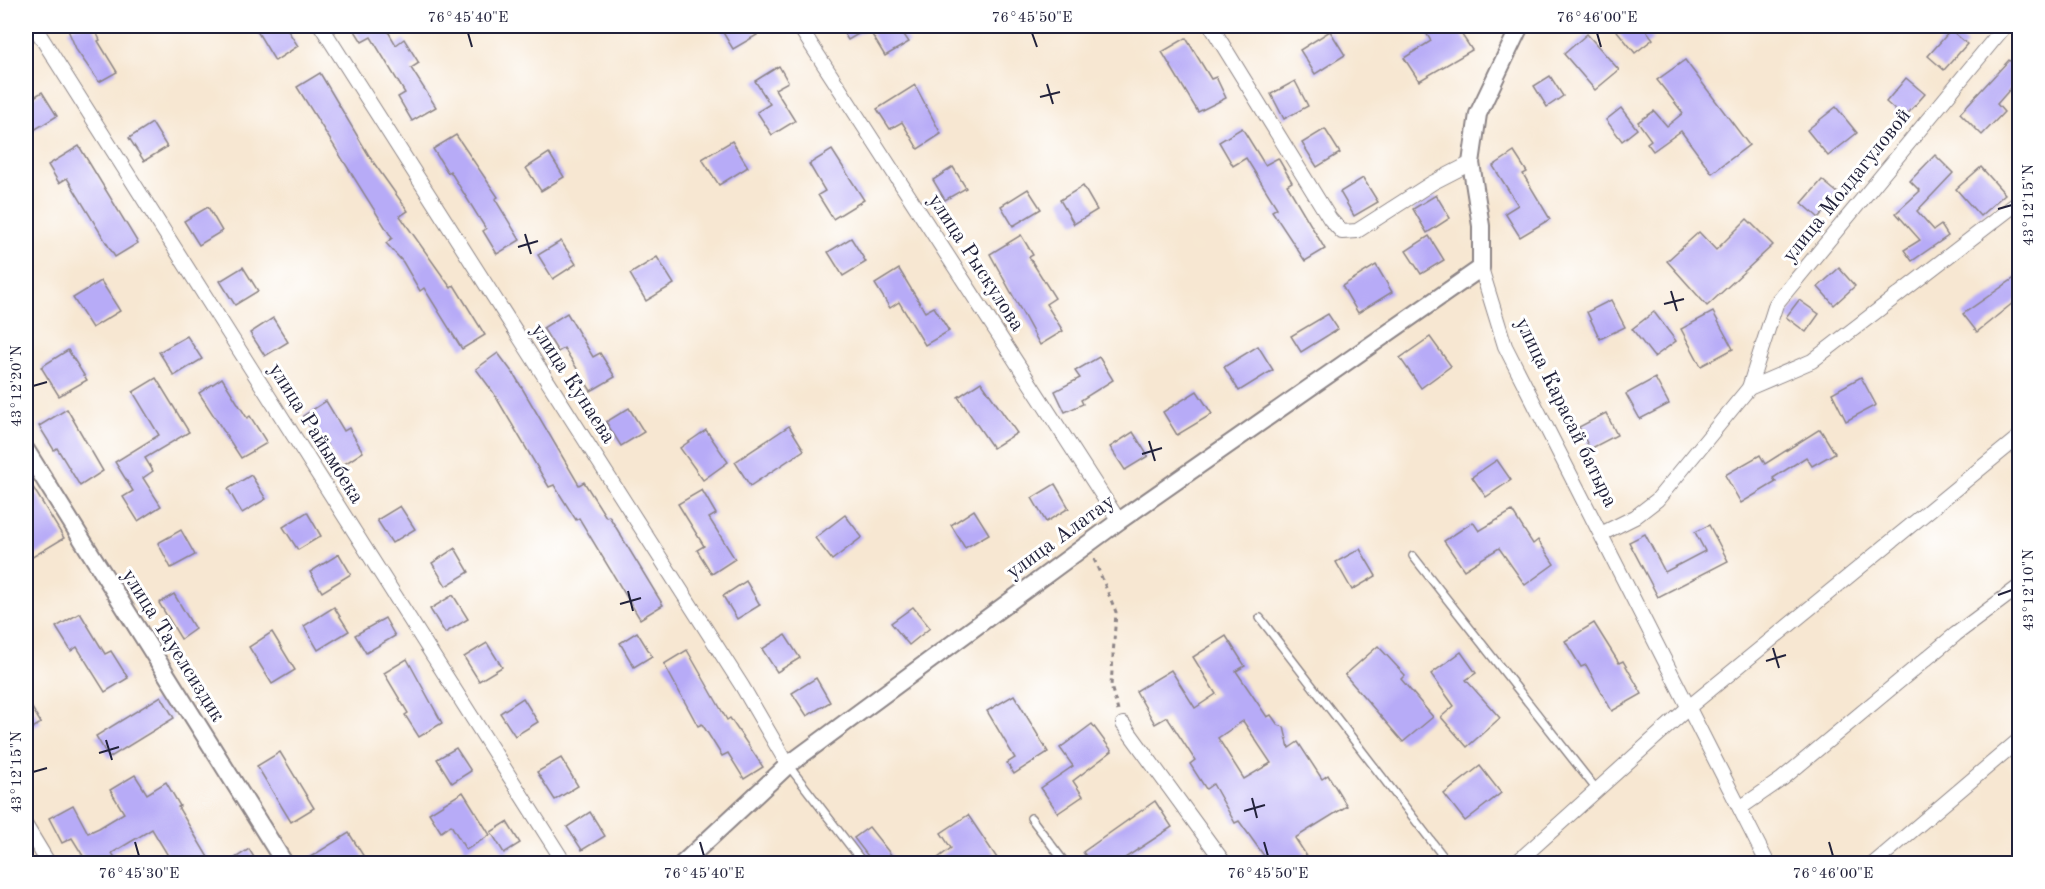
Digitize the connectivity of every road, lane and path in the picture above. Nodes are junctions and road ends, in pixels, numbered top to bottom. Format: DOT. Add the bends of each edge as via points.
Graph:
graph roads {
  1 [pos="34,26"];
  2 [pos="321,26"];
  3 [pos="799,26"];
  4 [pos="1211,26"];
  5 [pos="1520,26"];
  6 [pos="2005,26"];
  7 [pos="1471,163"];
  8 [pos="2019,201"];
  9 [pos="1481,268"];
  10 [pos="1749,388"];
  11 [pos="2019,436"];
  12 [pos="26,450"];
  13 [pos="1119,521"];
  14 [pos="1601,534"];
  15 [pos="1088,543"];
  16 [pos="1413,556"];
  17 [pos="2019,586"];
  18 [pos="1260,618"];
  19 [pos="1689,707"];
  20 [pos="1123,724"];
  21 [pos="2019,739"];
  22 [pos="788,765"];
  23 [pos="1598,790"];
  24 [pos="1740,808"];
  25 [pos="1031,818"];
  26 [pos="26,826"];
  27 [pos="690,861"];
  28 [pos="49,864"];
  29 [pos="285,864"];
  30 [pos="566,864"];
  31 [pos="864,864"];
  32 [pos="1066,864"];
  33 [pos="1225,864"];
  34 [pos="1449,864"];
  35 [pos="1515,864"];
  36 [pos="1768,864"];
  37 [pos="1873,864"];
  1 -- 30 [label="street, улица Райымбека"];
  2 -- 22 [label="street, улица Кунаева" via="742,686"];
  3 -- 13 [label="street, улица Рыскулова"];
  4 -- 7 [label="street" via="1330,219 1342,232 1357,231"];
  5 -- 7 [label="street" via="1478,114"];
  6 -- 10 [label="street, улица Молдагуловой" via="1776,304"];
  7 -- 9 [label="street, улица Карасай батыра" via="1481,226"];
  8 -- 10 [label="street, улица Карасай батыра" via="1812,360"];
  9 -- 13 [label="street, улица Алатау"];
  9 -- 14 [label="street, улица Карасай батыра" via="1505,346"];
  10 -- 14 [label="street, улица Карасай батыра" via="1657,500 1635,517"];
  11 -- 19 [label="street"];
  12 -- 29 [label="street, улица Тауелсиздик"];
  13 -- 15 [label="street, улица Алатау"];
  14 -- 19 [label="street"];
  15 -- 20 [label="path" via="1116,612 1111,686"];
  15 -- 22 [label="street, улица Алатау"];
  16 -- 23 [label="lane"];
  17 -- 24 [label="street" via="1782,779"];
  18 -- 34 [label="lane"];
  19 -- 23 [label="street"];
  19 -- 24 [label="street"];
  20 -- 33 [label="street"];
  21 -- 37 [label="street"];
  22 -- 27 [label="street, улица Алатау"];
  22 -- 31 [label="lane"];
  23 -- 35 [label="street"];
  24 -- 36 [label="street"];
  25 -- 32 [label="lane"];
  26 -- 28 [label="street"];
}
